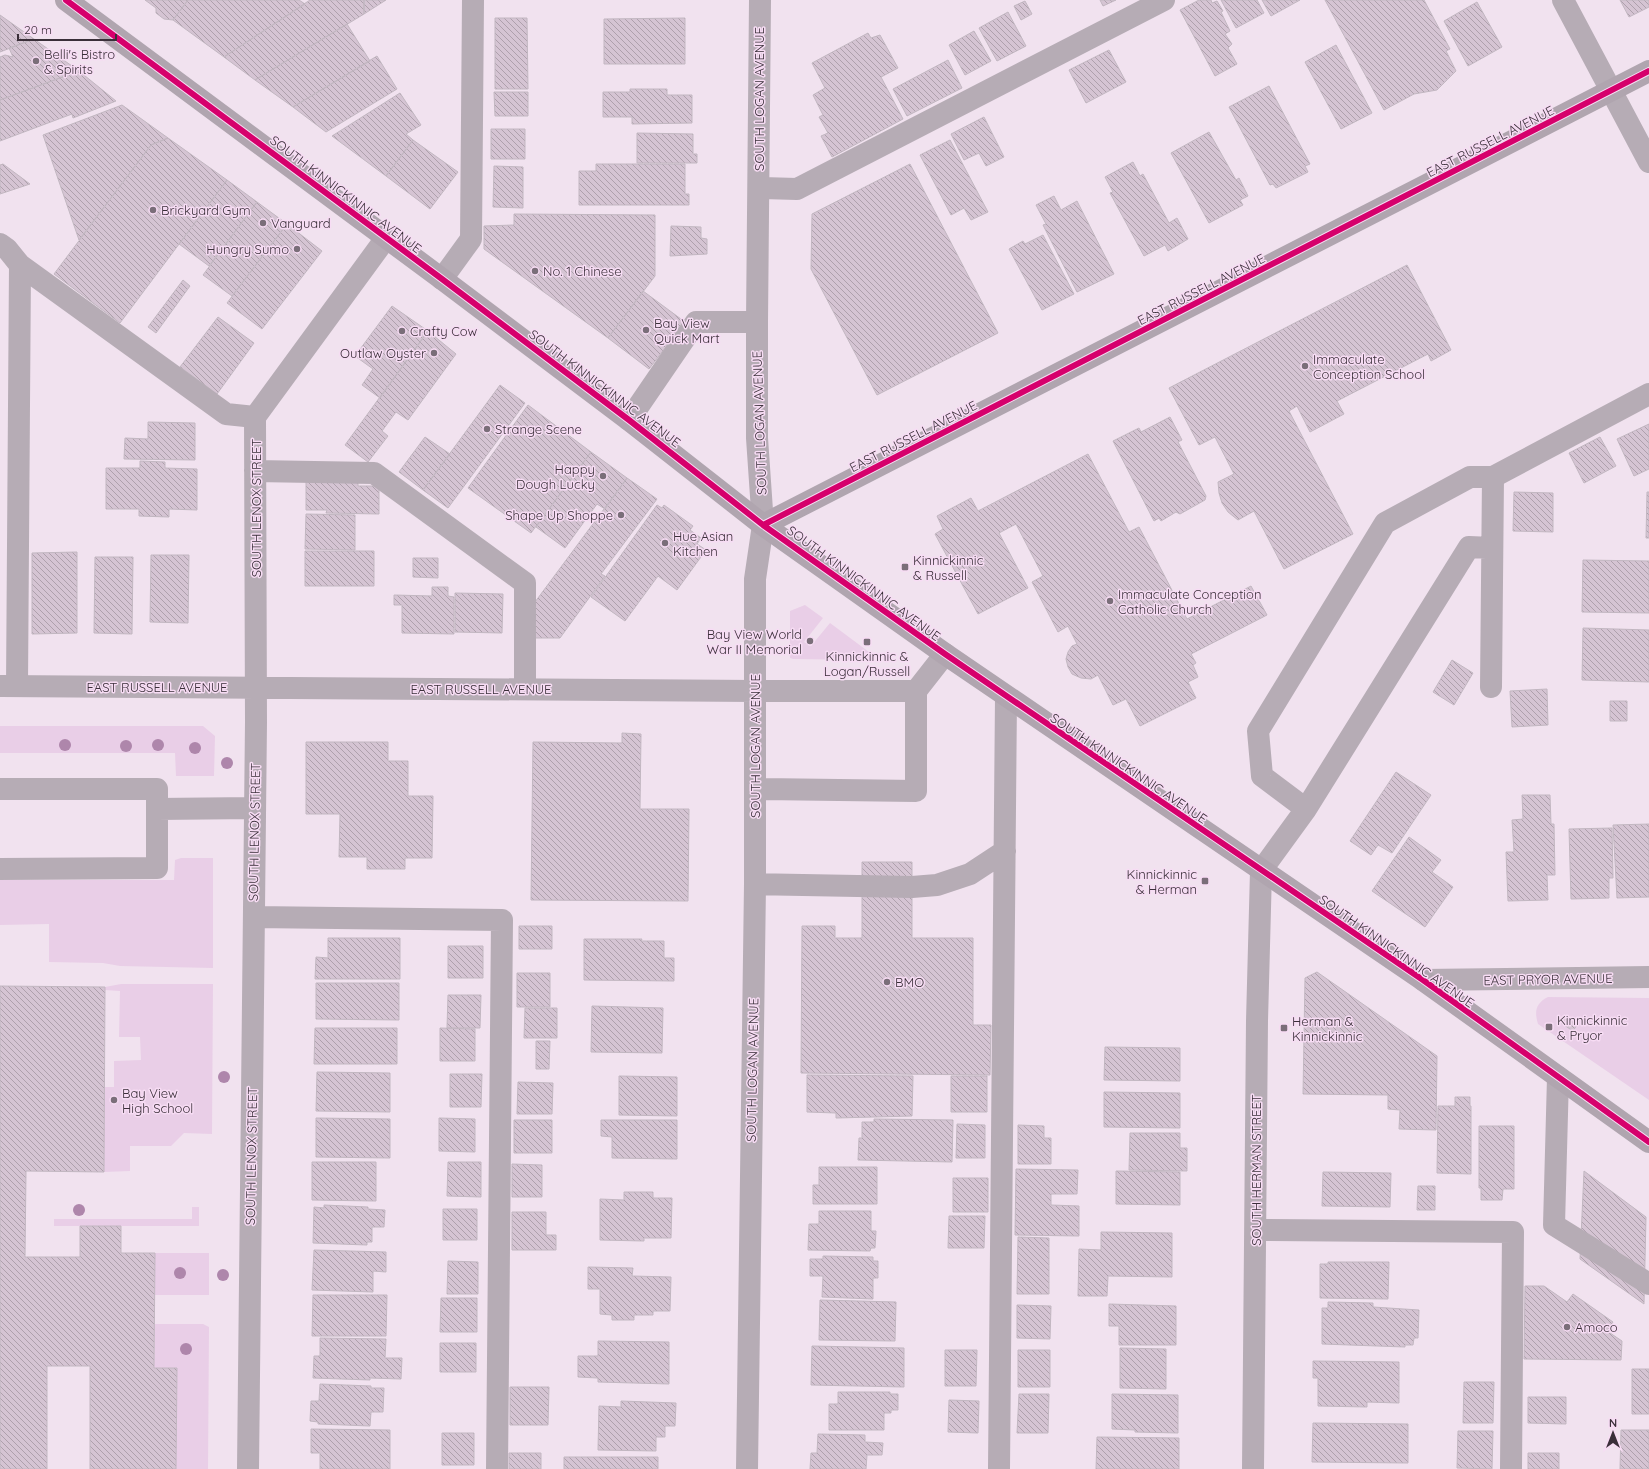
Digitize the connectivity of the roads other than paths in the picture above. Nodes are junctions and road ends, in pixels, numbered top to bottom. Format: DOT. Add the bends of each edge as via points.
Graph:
graph roads {
  1 [pos="66,0"];
  2 [pos="473,0"];
  3 [pos="760,0"];
  4 [pos="1164,0"];
  5 [pos="1563,0"];
  6 [pos="1649,71"];
  7 [pos="1611,90"];
  8 [pos="1649,162"];
  9 [pos="759,188"];
  10 [pos="386,238"];
  11 [pos="0,244"];
  12 [pos="20,265"];
  13 [pos="442,279"];
  14 [pos="756,322"];
  15 [pos="1649,394"];
  16 [pos="256,417"];
  17 [pos="629,420"];
  18 [pos="256,471"];
  19 [pos="1493,477"];
  20 [pos="763,525"];
  21 [pos="1492,548"];
  22 [pos="945,654"];
  23 [pos="8,686"];
  24 [pos="256,687"];
  25 [pos="1491,687"];
  26 [pos="526,689"];
  27 [pos="755,691"];
  28 [pos="916,691"];
  29 [pos="1006,697"];
  30 [pos="0,789"];
  31 [pos="755,789"];
  32 [pos="254,808"];
  33 [pos="157,809"];
  34 [pos="1306,809"];
  35 [pos="1005,851"];
  36 [pos="0,869"];
  37 [pos="1261,871"];
  38 [pos="755,884"];
  39 [pos="254,917"];
  40 [pos="1649,977"];
  41 [pos="1423,980"];
  42 [pos="1558,1077"];
  43 [pos="1649,1142"];
  44 [pos="1256,1230"];
  45 [pos="1649,1284"];
  46 [pos="248,1469"];
  47 [pos="497,1469"];
  48 [pos="747,1469"];
  49 [pos="999,1469"];
  50 [pos="1253,1469"];
  51 [pos="1511,1469"];
  1 -- 10 [label="main road, SOUTH KINNICKINNIC AVENUE"];
  2 -- 13 [label="street" via="471,239"];
  3 -- 9 [label="street, SOUTH LOGAN AVENUE"];
  4 -- 9 [label="street" via="797,189"];
  5 -- 7 [label="street"];
  6 -- 7 [label="main road, EAST RUSSELL AVENUE"];
  7 -- 8 [label="street"];
  7 -- 20 [label="main road, EAST RUSSELL AVENUE"];
  9 -- 14 [label="street, SOUTH LOGAN AVENUE"];
  10 -- 13 [label="main road, SOUTH KINNICKINNIC AVENUE"];
  10 -- 16 [label="street"];
  11 -- 12 [label="street"];
  12 -- 16 [label="street" via="226,414"];
  12 -- 23 [label="street"];
  13 -- 17 [label="main road, SOUTH KINNICKINNIC AVENUE"];
  14 -- 17 [label="street" via="696,322"];
  14 -- 20 [label="street, SOUTH LOGAN AVENUE" via="757,438"];
  15 -- 19 [label="street"];
  16 -- 18 [label="street, SOUTH LENOX STREET"];
  17 -- 20 [label="main road, SOUTH KINNICKINNIC AVENUE"];
  18 -- 24 [label="street, SOUTH LENOX STREET"];
  18 -- 26 [label="street" via="374,473 526,583"];
  19 -- 21 [label="street"];
  19 -- 34 [label="street" via="1470,477 1385,523 1258,731 1262,776"];
  20 -- 22 [label="main road, SOUTH KINNICKINNIC AVENUE"];
  20 -- 27 [label="street, SOUTH LOGAN AVENUE" via="754,578"];
  21 -- 25 [label="street"];
  21 -- 34 [label="street" via="1469,547"];
  22 -- 28 [label="street"];
  22 -- 29 [label="main road, SOUTH KINNICKINNIC AVENUE"];
  23 -- 24 [label="street, EAST RUSSELL AVENUE"];
  24 -- 26 [label="street, EAST RUSSELL AVENUE"];
  24 -- 32 [label="street, SOUTH LENOX STREET"];
  26 -- 27 [label="street, EAST RUSSELL AVENUE"];
  27 -- 28 [label="street, EAST RUSSELL AVENUE"];
  27 -- 31 [label="street, SOUTH LOGAN AVENUE"];
  28 -- 31 [label="street" via="916,791"];
  29 -- 35 [label="street"];
  29 -- 37 [label="main road, SOUTH KINNICKINNIC AVENUE"];
  30 -- 33 [label="street" via="157,789"];
  31 -- 38 [label="street, SOUTH LOGAN AVENUE"];
  32 -- 33 [label="street"];
  32 -- 39 [label="street, SOUTH LENOX STREET"];
  33 -- 36 [label="street" via="157,868"];
  34 -- 37 [label="street"];
  35 -- 38 [label="street" via="970,874 937,885 912,887"];
  35 -- 49 [label="street"];
  37 -- 41 [label="main road, SOUTH KINNICKINNIC AVENUE"];
  37 -- 44 [label="street, SOUTH HERMAN STREET" via="1257,1014"];
  38 -- 48 [label="street, SOUTH LOGAN AVENUE"];
  39 -- 46 [label="street, SOUTH LENOX STREET"];
  39 -- 47 [label="street" via="502,920"];
  40 -- 41 [label="street, EAST PRYOR AVENUE"];
  41 -- 42 [label="main road, SOUTH KINNICKINNIC AVENUE"];
  42 -- 43 [label="main road, SOUTH KINNICKINNIC AVENUE"];
  42 -- 45 [label="street" via="1554,1225"];
  44 -- 50 [label="street, SOUTH HERMAN STREET"];
  44 -- 51 [label="street" via="1513,1232"];
}
